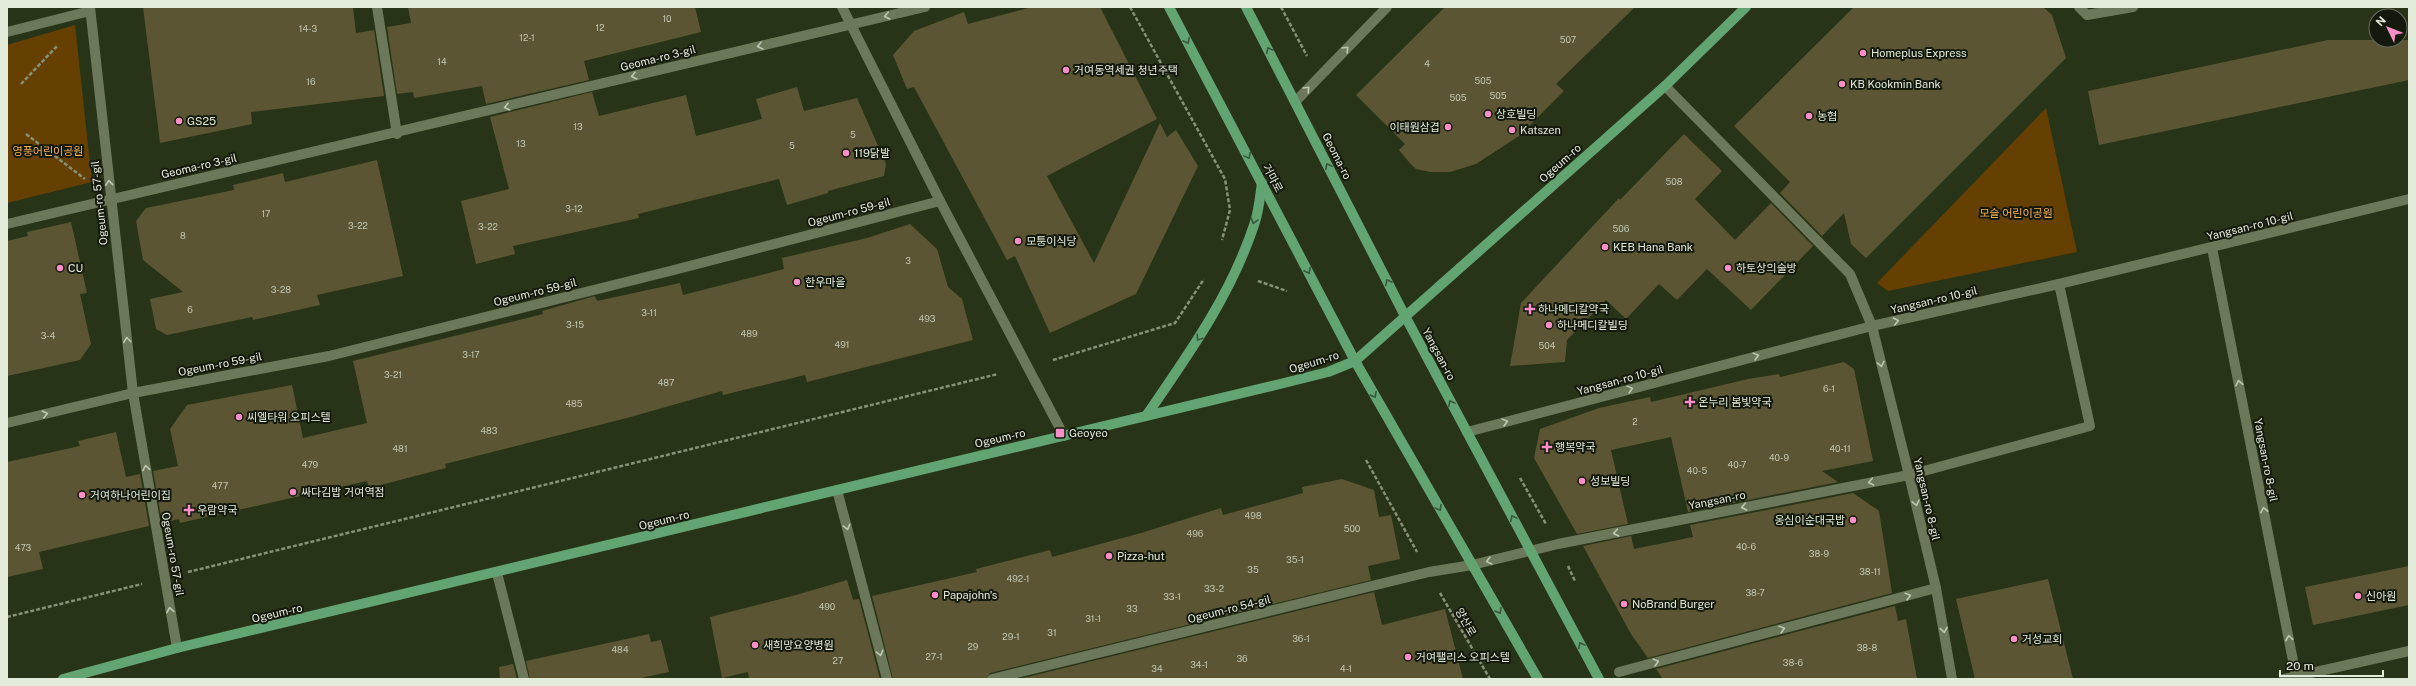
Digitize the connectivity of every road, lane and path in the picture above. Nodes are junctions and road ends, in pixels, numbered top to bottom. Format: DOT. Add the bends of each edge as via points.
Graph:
graph roads {
  1 [pos="377,7"];
  2 [pos="842,7"];
  3 [pos="924,7"];
  4 [pos="1130,7"];
  5 [pos="1168,7"];
  6 [pos="1246,7"];
  7 [pos="1281,7"];
  8 [pos="1387,7"];
  9 [pos="1746,7"];
  10 [pos="2079,7"];
  11 [pos="2096,7"];
  12 [pos="2133,7"];
  13 [pos="90,9"];
  14 [pos="2087,15"];
  15 [pos="850,24"];
  16 [pos="7,32"];
  17 [pos="63,39"];
  18 [pos="1318,77"];
  19 [pos="21,84"];
  20 [pos="1665,86"];
  21 [pos="1296,101"];
  22 [pos="26,134"];
  23 [pos="397,134"];
  24 [pos="1262,183"];
  25 [pos="110,198"];
  26 [pos="2409,199"];
  27 [pos="940,201"];
  28 [pos="7,224"];
  29 [pos="1220,246"];
  30 [pos="2212,248"];
  31 [pos="1208,272"];
  32 [pos="1258,281"];
  33 [pos="2059,284"];
  34 [pos="1287,291"];
  35 [pos="1405,316"];
  36 [pos="1872,326"];
  37 [pos="1053,360"];
  38 [pos="1355,361"];
  39 [pos="998,374"];
  40 [pos="133,393"];
  41 [pos="1146,416"];
  42 [pos="7,423"];
  43 [pos="1467,432"];
  44 [pos="1064,436"];
  45 [pos="1366,460"];
  46 [pos="1909,475"];
  47 [pos="837,490"];
  48 [pos="1530,551"];
  49 [pos="1472,565"];
  50 [pos="1429,572"];
  51 [pos="497,573"];
  52 [pos="181,574"];
  53 [pos="145,583"];
  54 [pos="1936,588"];
  55 [pos="7,617"];
  56 [pos="177,648"];
  57 [pos="2409,651"];
  58 [pos="1619,672"];
  59 [pos="2296,676"];
  60 [pos="63,679"];
  61 [pos="524,679"];
  62 [pos="887,679"];
  63 [pos="992,679"];
  64 [pos="1490,679"];
  65 [pos="1538,679"];
  66 [pos="1599,679"];
  67 [pos="1952,679"];
  68 [pos="2284,679"];
  1 -- 23 [label="street"];
  2 -- 15 [label="street"];
  3 -- 15 [label="street, Geoma-ro 3-gil, one-way"];
  4 -- 29 [label="path" via="1225,179 1230,210"];
  5 -- 24 [label="main road, 거마로, one-way"];
  21 -- 6 [label="main road, Geoma-ro, one-way"];
  7 -- 18 [label="path"];
  18 -- 8 [label="street, one-way"];
  9 -- 20 [label="main road, Ogeum-ro"];
  10 -- 14 [label="street"];
  11 -- 14 [label="street"];
  12 -- 14 [label="street"];
  13 -- 16 [label="street, Ogeum-ro 57-gil"];
  25 -- 13 [label="street, Ogeum-ro 57-gil, one-way"];
  15 -- 23 [label="street, Geoma-ro 3-gil, one-way"];
  15 -- 27 [label="street"];
  17 -- 19 [label="path"];
  21 -- 18 [label="street, one-way"];
  20 -- 35 [label="main road, Ogeum-ro"];
  20 -- 36 [label="street, Yangsan-ro 8-gil" via="1850,274"];
  35 -- 21 [label="main road, Geoma-ro, one-way"];
  22 -- 25 [label="path"];
  23 -- 25 [label="street, Geoma-ro 3-gil"];
  24 -- 38 [label="main road, 거마로, one-way"];
  24 -- 41 [label="main road, one-way" via="1255,221 1236,270 1211,321"];
  25 -- 28 [label="street, Geoma-ro 3-gil"];
  40 -- 25 [label="street, Ogeum-ro 57-gil, one-way"];
  26 -- 30 [label="street, Yangsan-ro 10-gil"];
  27 -- 40 [label="street, Ogeum-ro 59-gil" via="329,356"];
  27 -- 44 [label="street"];
  30 -- 33 [label="street, Yangsan-ro 10-gil"];
  59 -- 30 [label="street, Yangsan-ro 8-gil, one-way"];
  31 -- 37 [label="path" via="1175,322"];
  32 -- 34 [label="path"];
  36 -- 33 [label="street, Yangsan-ro 10-gil, one-way"];
  33 -- 46 [label="street, Yangsan-ro" via="2090,426"];
  35 -- 38 [label="main road, Ogeum-ro"];
  43 -- 35 [label="main road, Yangsan-ro, one-way"];
  43 -- 36 [label="street, Yangsan-ro 10-gil, one-way"];
  36 -- 46 [label="street, Yangsan-ro 8-gil, one-way"];
  38 -- 41 [label="main road, Ogeum-ro" via="1328,372"];
  38 -- 49 [label="main road, one-way"];
  39 -- 52 [label="path"];
  42 -- 40 [label="street, one-way"];
  56 -- 40 [label="street, Ogeum-ro 57-gil, one-way"];
  41 -- 44 [label="main road, Ogeum-ro"];
  48 -- 43 [label="main road, Yangsan-ro, one-way"];
  44 -- 47 [label="main road, Ogeum-ro"];
  45 -- 50 [label="path, 양산로"];
  46 -- 48 [label="street, Yangsan-ro, one-way"];
  46 -- 54 [label="street, Yangsan-ro 8-gil, one-way"];
  47 -- 51 [label="main road, Ogeum-ro"];
  47 -- 62 [label="street, one-way"];
  48 -- 49 [label="street, Yangsan-ro, one-way"];
  66 -- 48 [label="main road, Yangsan-ro, one-way"];
  49 -- 50 [label="street, Ogeum-ro 54-gil"];
  49 -- 65 [label="main road, one-way"];
  50 -- 63 [label="street, Ogeum-ro 54-gil"];
  50 -- 64 [label="path, 양산로"];
  51 -- 56 [label="main road, Ogeum-ro"];
  51 -- 61 [label="street"];
  53 -- 55 [label="path"];
  58 -- 54 [label="street, one-way"];
  54 -- 67 [label="street, Yangsan-ro 8-gil, one-way"];
  56 -- 60 [label="main road, Ogeum-ro"];
  57 -- 59 [label="street"];
  59 -- 68 [label="street"];
}
